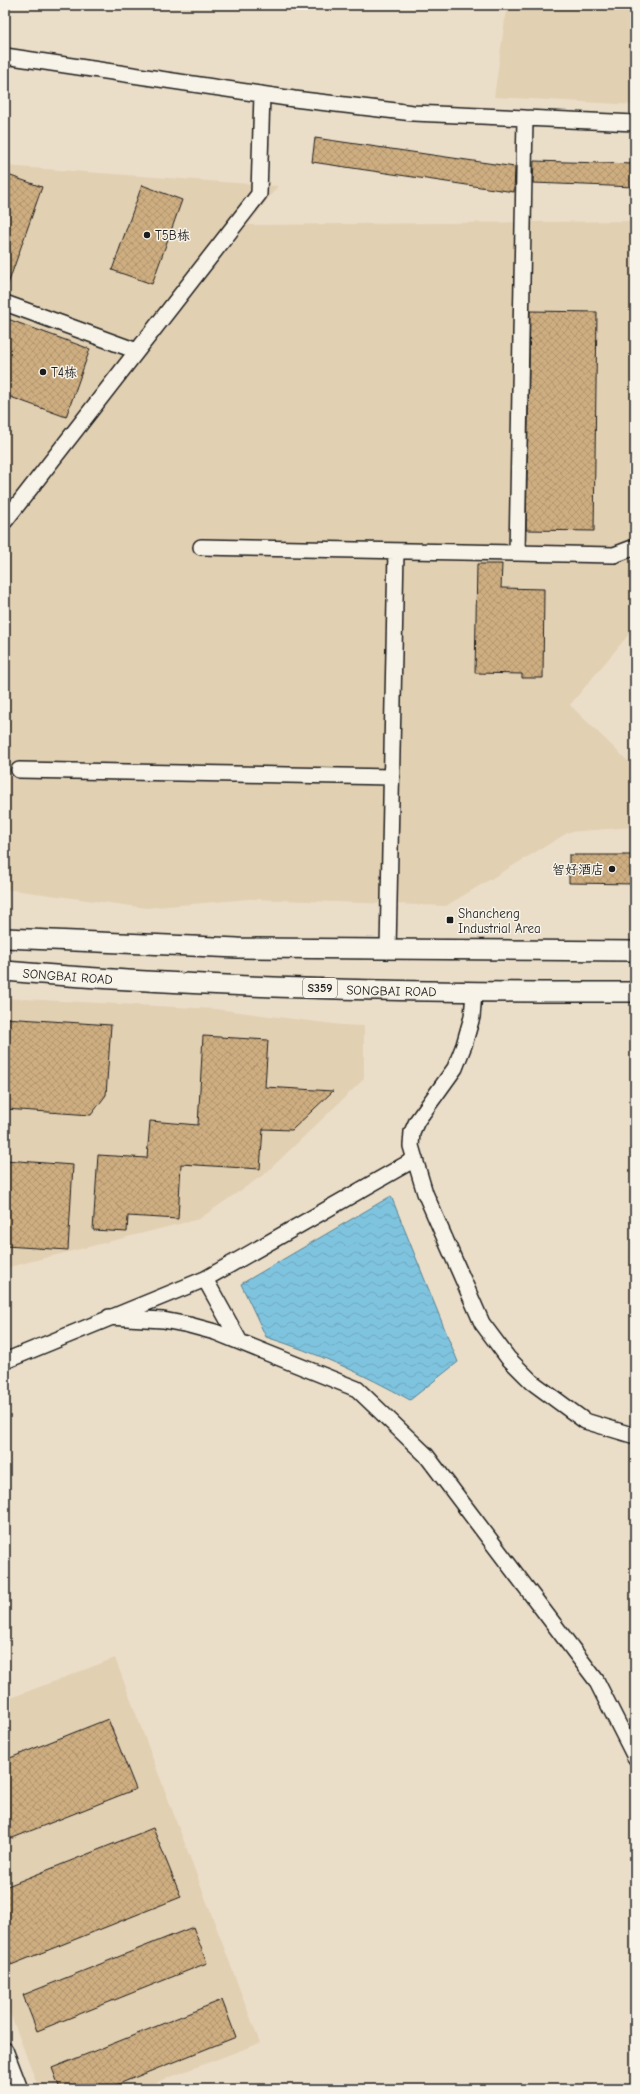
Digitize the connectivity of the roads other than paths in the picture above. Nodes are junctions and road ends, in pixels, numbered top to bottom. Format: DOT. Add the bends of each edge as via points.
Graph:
graph roads {
  1 [pos="5,56"];
  2 [pos="262,94"];
  3 [pos="525,118"];
  4 [pos="635,123"];
  5 [pos="5,303"];
  6 [pos="137,351"];
  7 [pos="5,521"];
  8 [pos="635,546"];
  9 [pos="201,547"];
  10 [pos="396,551"];
  11 [pos="517,553"];
  12 [pos="19,770"];
  13 [pos="392,777"];
  14 [pos="5,938"];
  15 [pos="635,939"];
  16 [pos="388,950"];
  17 [pos="576,950"];
  18 [pos="635,951"];
  19 [pos="5,971"];
  20 [pos="559,992"];
  21 [pos="635,992"];
  22 [pos="474,993"];
  23 [pos="635,1004"];
  24 [pos="415,1159"];
  25 [pos="205,1279"];
  26 [pos="109,1317"];
  27 [pos="240,1342"];
  28 [pos="5,1361"];
  29 [pos="635,1436"];
  30 [pos="635,1757"];
  31 [pos="5,2050"];
  32 [pos="20,2089"];
  1 -- 2 [label="street"];
  2 -- 3 [label="street" via="413,113"];
  2 -- 6 [label="street" via="259,194"];
  3 -- 4 [label="street"];
  3 -- 11 [label="street"];
  5 -- 6 [label="street"];
  6 -- 7 [label="street"];
  8 -- 11 [label="street" via="614,555"];
  9 -- 10 [label="street"];
  10 -- 11 [label="street"];
  10 -- 13 [label="street"];
  12 -- 13 [label="street"];
  13 -- 16 [label="street"];
  14 -- 16 [label="main road" via="238,948"];
  15 -- 17 [label="main road"];
  16 -- 17 [label="main road"];
  17 -- 18 [label="main road"];
  19 -- 22 [label="main road, SONGBAI ROAD / S359" via="270,987"];
  20 -- 21 [label="main road, SONGBAI ROAD / S359"];
  20 -- 22 [label="main road, SONGBAI ROAD / S359"];
  20 -- 23 [label="main road"];
  22 -- 24 [label="street" via="472,1017 455,1068 412,1132 411,1146"];
  24 -- 25 [label="street"];
  24 -- 29 [label="street" via="425,1193 482,1323 508,1358 532,1382 585,1421"];
  25 -- 26 [label="street"];
  25 -- 27 [label="street"];
  26 -- 27 [label="street" via="189,1325"];
  26 -- 28 [label="street"];
  27 -- 30 [label="street" via="357,1388 426,1455 596,1680"];
  31 -- 32 [label="street"];
}
